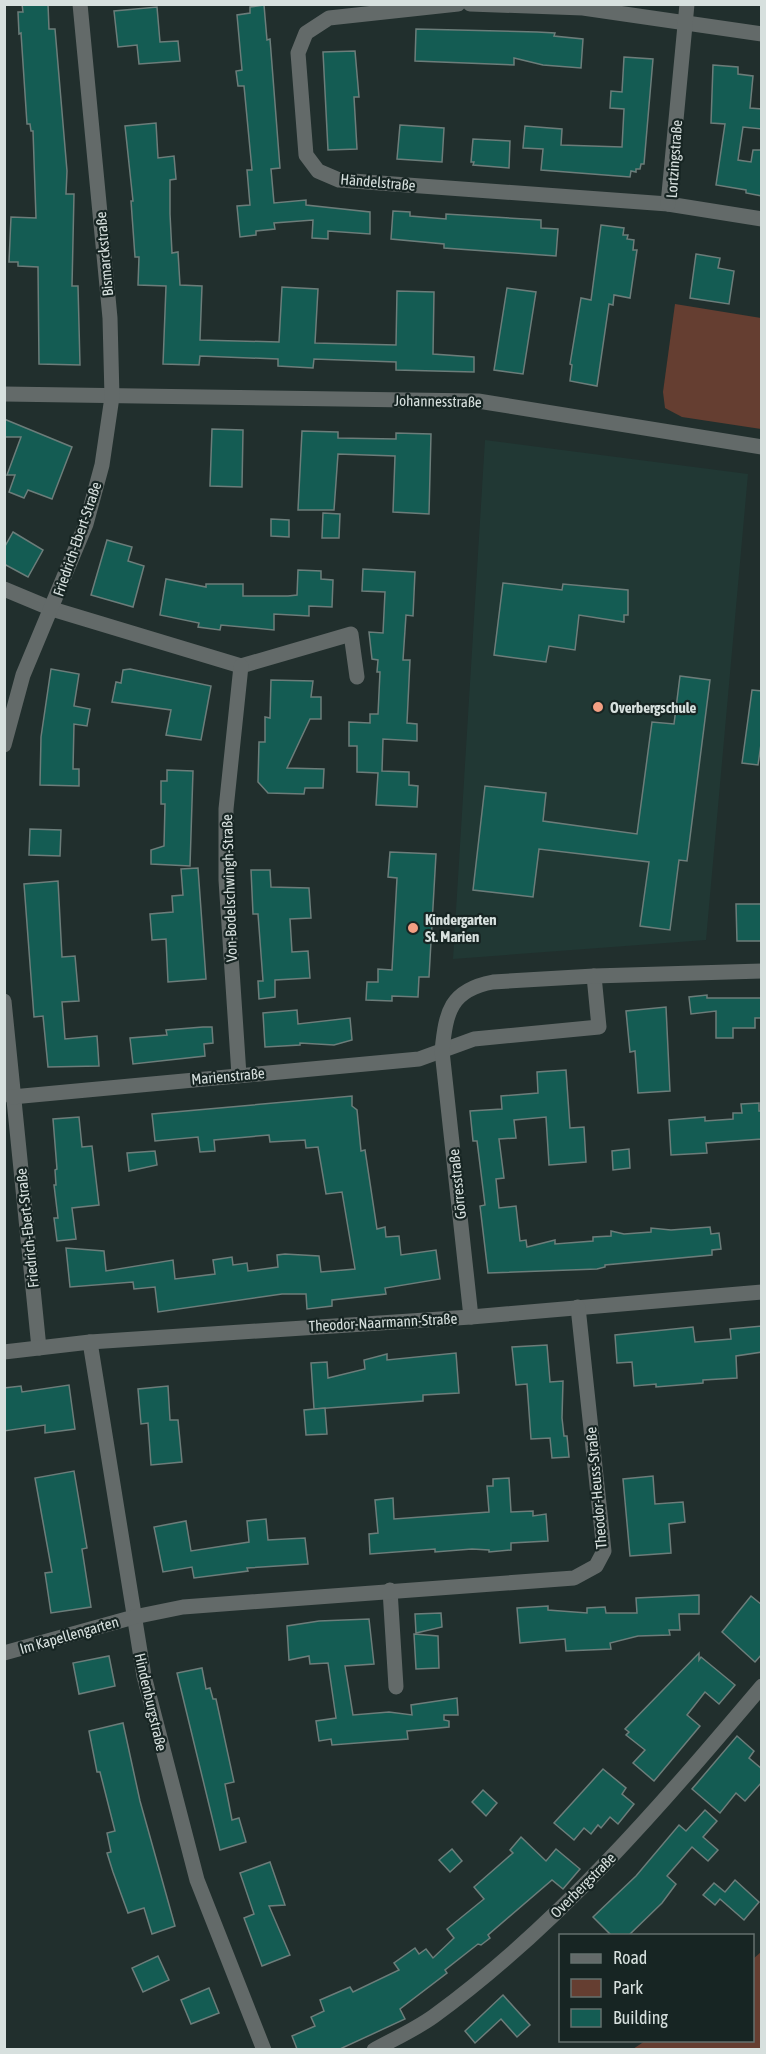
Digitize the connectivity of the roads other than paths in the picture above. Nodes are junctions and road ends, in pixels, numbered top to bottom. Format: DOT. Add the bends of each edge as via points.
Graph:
graph roads {
  1 [pos="80,4"];
  2 [pos="458,4"];
  3 [pos="470,4"];
  4 [pos="687,4"];
  5 [pos="686,21"];
  6 [pos="762,34"];
  7 [pos="668,204"];
  8 [pos="762,219"];
  9 [pos="4,393"];
  10 [pos="112,397"];
  11 [pos="762,447"];
  12 [pos="4,589"];
  13 [pos="52,609"];
  14 [pos="241,666"];
  15 [pos="357,677"];
  16 [pos="4,745"];
  17 [pos="762,971"];
  18 [pos="594,976"];
  19 [pos="4,1001"];
  20 [pos="442,1051"];
  21 [pos="239,1075"];
  22 [pos="12,1097"];
  23 [pos="762,1292"];
  24 [pos="578,1307"];
  25 [pos="471,1317"];
  26 [pos="90,1342"];
  27 [pos="39,1348"];
  28 [pos="4,1352"];
  29 [pos="390,1590"];
  30 [pos="134,1617"];
  31 [pos="4,1653"];
  32 [pos="762,1686"];
  33 [pos="396,1688"];
  34 [pos="264,2049"];
  35 [pos="374,2049"];
  1 -- 10 [label="street, Bismarckstraße" via="110,318"];
  2 -- 7 [label="street, Händelstraße" via="329,18 306,33 298,52 306,155 318,171 339,180"];
  3 -- 5 [label="street" via="583,8"];
  4 -- 5 [label="street, Lortzingstraße"];
  5 -- 6 [label="street"];
  5 -- 7 [label="street, Lortzingstraße"];
  7 -- 8 [label="street, Lortzingstraße"];
  9 -- 10 [label="street"];
  10 -- 11 [label="street, Johannesstraße" via="478,401"];
  10 -- 13 [label="street, Friedrich-Ebert-Straße" via="100,475 86,524"];
  12 -- 13 [label="street, Friedrich-Ebert-Straße"];
  13 -- 14 [label="street"];
  13 -- 16 [label="street, Friedrich-Ebert-Straße" via="23,675"];
  14 -- 15 [label="street" via="351,634"];
  14 -- 21 [label="street, Von-Bodelschwingh-Straße" via="225,809"];
  17 -- 18 [label="street"];
  18 -- 20 [label="street" via="477,985 454,999 445,1022"];
  18 -- 20 [label="street, Marienstraße" via="599,1027 474,1039"];
  19 -- 22 [label="street, Friedrich-Ebert-Straße"];
  20 -- 21 [label="street, Marienstraße" via="419,1059"];
  20 -- 25 [label="street, Görresstraße"];
  21 -- 22 [label="street, Marienstraße"];
  22 -- 27 [label="street, Friedrich-Ebert-Straße"];
  23 -- 24 [label="street, Theodor-Naarmann-Straße"];
  24 -- 25 [label="street, Theodor-Naarmann-Straße"];
  24 -- 29 [label="street, Theodor-Heuss-Straße" via="604,1551 596,1566 574,1578"];
  25 -- 26 [label="street, Theodor-Naarmann-Straße"];
  26 -- 27 [label="street, Theodor-Naarmann-Straße"];
  26 -- 30 [label="street, Hindenburgstraße"];
  27 -- 28 [label="street, Theodor-Naarmann-Straße"];
  29 -- 30 [label="street, Theodor-Heuss-Straße" via="183,1607"];
  29 -- 33 [label="street"];
  30 -- 31 [label="street, Im Kapellengarten"];
  30 -- 34 [label="street, Hindenburgstraße" via="144,1676 197,1880"];
  32 -- 35 [label="street, Overbergstraße" via="587,1884 510,1955 432,2017"];
}
